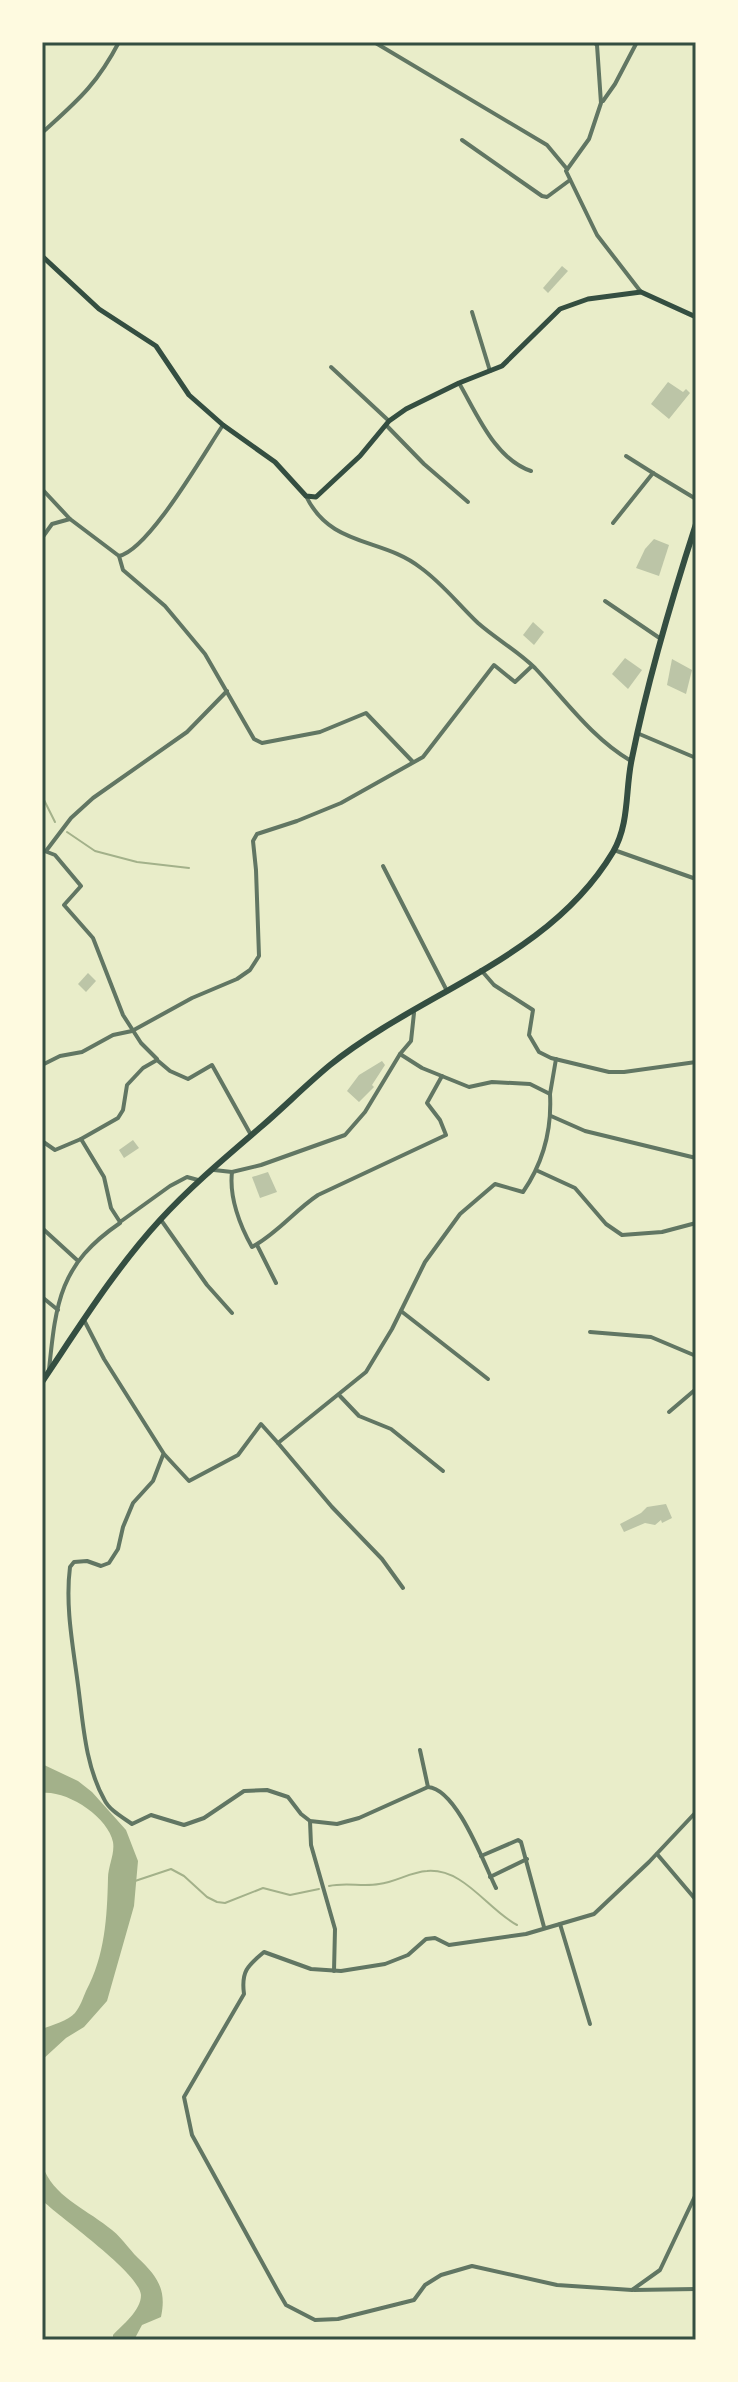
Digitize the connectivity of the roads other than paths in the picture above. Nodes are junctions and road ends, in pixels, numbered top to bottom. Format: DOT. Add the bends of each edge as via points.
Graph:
graph roads {
  1 [pos="119,42"];
  2 [pos="374,42"];
  3 [pos="594,42"];
  4 [pos="637,42"];
  5 [pos="601,103"];
  6 [pos="42,133"];
  7 [pos="462,140"];
  8 [pos="567,169"];
  9 [pos="570,180"];
  10 [pos="42,256"];
  11 [pos="641,292"];
  12 [pos="472,312"];
  13 [pos="696,317"];
  14 [pos="331,367"];
  15 [pos="490,371"];
  16 [pos="459,383"];
  17 [pos="387,423"];
  18 [pos="223,425"];
  19 [pos="626,456"];
  20 [pos="531,471"];
  21 [pos="653,473"];
  22 [pos="42,489"];
  23 [pos="306,496"];
  24 [pos="696,499"];
  25 [pos="468,502"];
  26 [pos="70,519"];
  27 [pos="613,523"];
  28 [pos="696,524"];
  29 [pos="42,538"];
  30 [pos="119,556"];
  31 [pos="605,601"];
  32 [pos="661,639"];
  33 [pos="532,666"];
  34 [pos="227,691"];
  35 [pos="637,733"];
  36 [pos="696,758"];
  37 [pos="631,761"];
  38 [pos="413,762"];
  39 [pos="614,850"];
  40 [pos="44,851"];
  41 [pos="383,866"];
  42 [pos="696,879"];
  43 [pos="481,970"];
  44 [pos="448,992"];
  45 [pos="414,1013"];
  46 [pos="132,1031"];
  47 [pos="400,1054"];
  48 [pos="556,1059"];
  49 [pos="157,1060"];
  50 [pos="696,1062"];
  51 [pos="42,1065"];
  52 [pos="442,1076"];
  53 [pos="550,1094"];
  54 [pos="551,1116"];
  55 [pos="251,1135"];
  56 [pos="81,1139"];
  57 [pos="42,1141"];
  58 [pos="696,1158"];
  59 [pos="212,1170"];
  60 [pos="538,1171"];
  61 [pos="232,1172"];
  62 [pos="199,1181"];
  63 [pos="160,1220"];
  64 [pos="120,1222"];
  65 [pos="696,1223"];
  66 [pos="42,1228"];
  67 [pos="257,1245"];
  68 [pos="77,1260"];
  69 [pos="276,1283"];
  70 [pos="42,1297"];
  71 [pos="58,1310"];
  72 [pos="401,1311"];
  73 [pos="232,1313"];
  74 [pos="84,1320"];
  75 [pos="590,1332"];
  76 [pos="696,1356"];
  77 [pos="48,1372"];
  78 [pos="488,1379"];
  79 [pos="42,1382"];
  80 [pos="696,1389"];
  81 [pos="340,1396"];
  82 [pos="669,1412"];
  83 [pos="278,1443"];
  84 [pos="164,1454"];
  85 [pos="443,1471"];
  86 [pos="403,1588"];
  87 [pos="420,1750"];
  88 [pos="428,1787"];
  89 [pos="696,1812"];
  90 [pos="310,1821"];
  91 [pos="657,1854"];
  92 [pos="481,1856"];
  93 [pos="527,1859"];
  94 [pos="490,1877"];
  95 [pos="496,1888"];
  96 [pos="696,1900"];
  97 [pos="560,1924"];
  98 [pos="544,1928"];
  99 [pos="334,1971"];
  100 [pos="590,2024"];
  101 [pos="696,2194"];
  102 [pos="646,2281"];
  103 [pos="696,2289"];
  104 [pos="632,2290"];
  105 [pos="660,2290"];
  1 -- 6 [label="street" via="83,98"];
  2 -- 8 [label="street" via="547,145"];
  3 -- 5 [label="street"];
  4 -- 5 [label="street"];
  5 -- 8 [label="street" via="589,139"];
  7 -- 9 [label="street" via="542,196"];
  8 -- 9 [label="street"];
  9 -- 11 [label="street" via="597,235"];
  10 -- 18 [label="main road" via="99,309 156,346 189,395"];
  11 -- 13 [label="main road"];
  11 -- 15 [label="main road" via="588,299 560,309 502,366"];
  12 -- 15 [label="street"];
  14 -- 17 [label="street"];
  15 -- 16 [label="main road"];
  16 -- 17 [label="main road"];
  16 -- 20 [label="street" via="491,438 518,467"];
  17 -- 23 [label="main road" via="327,490"];
  17 -- 25 [label="street"];
  18 -- 23 [label="main road" via="275,462"];
  18 -- 30 [label="street" via="161,517 129,554"];
  19 -- 21 [label="street"];
  21 -- 24 [label="street"];
  21 -- 27 [label="street"];
  22 -- 26 [label="street"];
  23 -- 33 [label="street" via="325,521 350,539 410,559"];
  26 -- 29 [label="street" via="52,524"];
  26 -- 30 [label="street"];
  28 -- 32 [label="highway"];
  30 -- 34 [label="street" via="123,570 165,606 198,645"];
  31 -- 32 [label="street"];
  32 -- 35 [label="highway"];
  33 -- 37 [label="street" via="608,747"];
  33 -- 38 [label="street" via="515,682 494,665 423,757"];
  34 -- 38 [label="street" via="245,727 262,743 320,732 366,713"];
  34 -- 40 [label="street" via="187,732 93,798"];
  35 -- 36 [label="street"];
  35 -- 37 [label="highway"];
  37 -- 39 [label="highway" via="622,831"];
  38 -- 46 [label="street" via="341,803 257,834 253,841 259,956 237,979"];
  39 -- 42 [label="street"];
  39 -- 43 [label="highway" via="553,924"];
  40 -- 46 [label="street" via="55,855 81,886 64,905 93,938"];
  41 -- 44 [label="street"];
  43 -- 44 [label="highway"];
  43 -- 48 [label="street" via="533,1010 532,1043"];
  44 -- 45 [label="highway"];
  45 -- 47 [label="street" via="411,1041"];
  45 -- 55 [label="highway" via="332,1064"];
  46 -- 49 [label="street"];
  46 -- 51 [label="street"];
  47 -- 52 [label="street"];
  47 -- 61 [label="street" via="345,1135"];
  48 -- 50 [label="street" via="624,1072"];
  48 -- 53 [label="street"];
  49 -- 55 [label="street" via="188,1079 212,1065"];
  49 -- 56 [label="street" via="127,1085 118,1118"];
  52 -- 53 [label="street" via="469,1087 530,1084"];
  52 -- 67 [label="street" via="427,1103 446,1135 318,1195"];
  53 -- 54 [label="street"];
  54 -- 58 [label="street" via="585,1131"];
  54 -- 60 [label="street"];
  55 -- 59 [label="highway"];
  56 -- 57 [label="street" via="55,1150"];
  56 -- 64 [label="street" via="104,1177"];
  59 -- 61 [label="street"];
  59 -- 62 [label="highway"];
  60 -- 65 [label="street" via="575,1188 622,1235"];
  60 -- 72 [label="street" via="523,1192 495,1184 460,1214 425,1262"];
  61 -- 67 [label="street" via="236,1208 252,1247"];
  62 -- 63 [label="highway"];
  62 -- 64 [label="street" via="187,1177"];
  63 -- 73 [label="street"];
  63 -- 74 [label="highway"];
  64 -- 68 [label="street"];
  66 -- 68 [label="street"];
  67 -- 69 [label="street"];
  68 -- 71 [label="street"];
  70 -- 71 [label="street"];
  71 -- 77 [label="street"];
  72 -- 78 [label="street"];
  72 -- 81 [label="street" via="366,1372"];
  74 -- 77 [label="highway"];
  74 -- 84 [label="street"];
  75 -- 76 [label="street" via="651,1337"];
  77 -- 79 [label="highway"];
  80 -- 82 [label="street"];
  81 -- 83 [label="street"];
  81 -- 85 [label="street" via="359,1416 391,1429"];
  83 -- 84 [label="street" via="261,1424 238,1455 189,1481"];
  83 -- 86 [label="street"];
  84 -- 90 [label="street" via="153,1481 133,1503 109,1563 80,1560 70,1567 70,1628 83,1727 103,1799 132,1824 151,1815 184,1825 244,1791 267,1790 288,1797"];
  87 -- 88 [label="street"];
  88 -- 90 [label="street" via="359,1818 337,1824"];
  88 -- 92 [label="street" via="452,1805"];
  89 -- 91 [label="street"];
  90 -- 99 [label="street" via="311,1845 335,1929"];
  91 -- 96 [label="street"];
  91 -- 97 [label="street" via="594,1914"];
  92 -- 93 [label="street" via="518,1840"];
  92 -- 94 [label="street"];
  93 -- 94 [label="street"];
  93 -- 98 [label="street"];
  94 -- 95 [label="street"];
  97 -- 98 [label="street"];
  97 -- 100 [label="street"];
  98 -- 99 [label="street" via="449,1945 426,1939 408,1955 385,1964"];
  99 -- 104 [label="street" via="311,1969 264,1952 248,1965 241,1977 244,1994 184,2097 192,2135 286,2305 315,2320 338,2319 414,2300 441,2275 472,2266 557,2285"];
  101 -- 102 [label="street" via="660,2270"];
  102 -- 104 [label="street"];
  102 -- 105 [label="street"];
  103 -- 105 [label="street"];
  104 -- 105 [label="street"];
}
